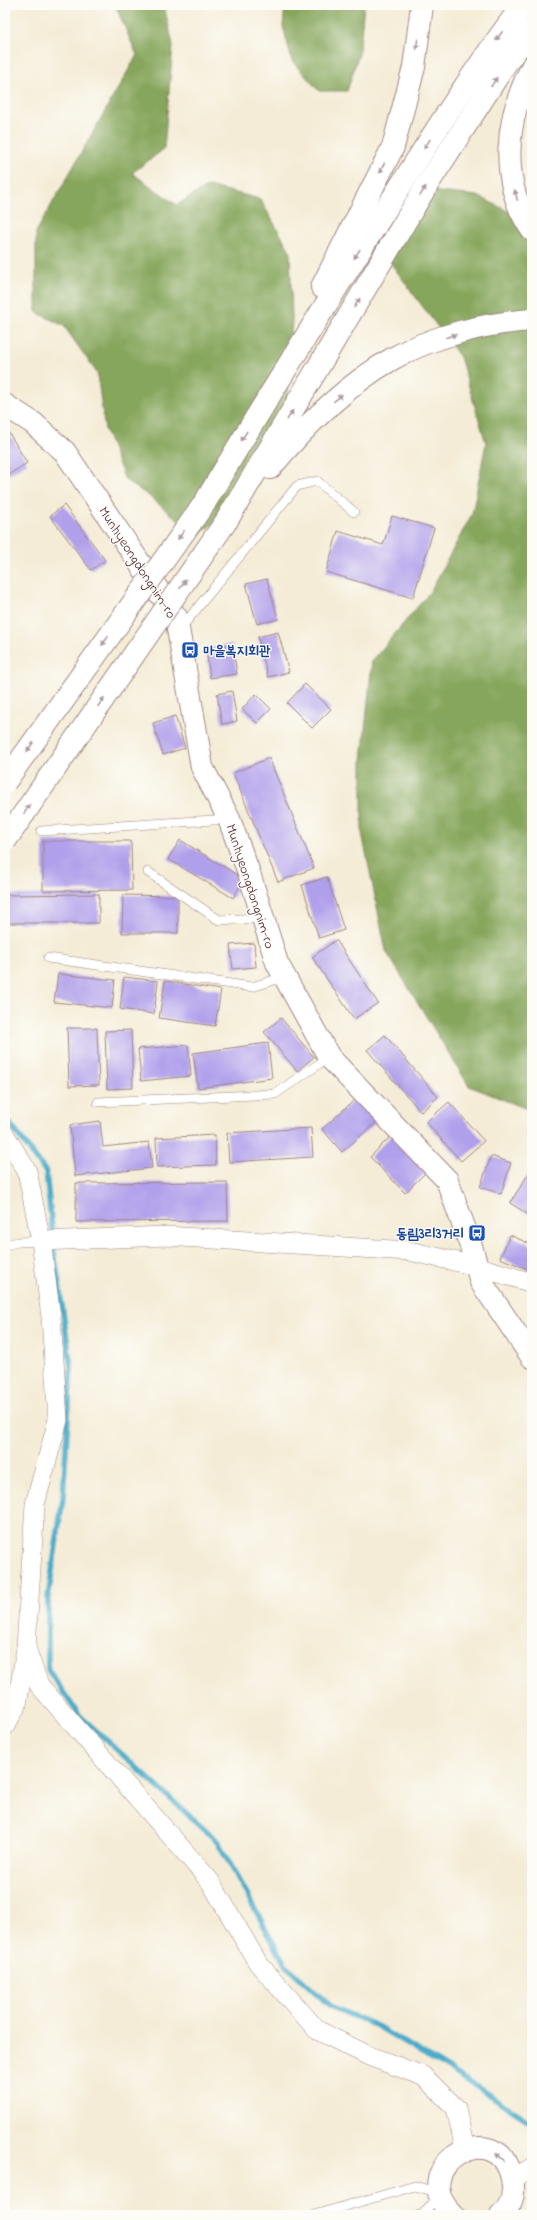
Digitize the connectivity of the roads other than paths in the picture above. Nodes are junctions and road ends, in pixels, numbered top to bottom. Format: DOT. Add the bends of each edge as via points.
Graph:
graph roads {
  1 [pos="422,5"];
  2 [pos="523,5"];
  3 [pos="532,29"];
  4 [pos="532,67"];
  5 [pos="532,230"];
  6 [pos="532,320"];
  7 [pos="5,405"];
  8 [pos="260,408"];
  9 [pos="354,512"];
  10 [pos="227,520"];
  11 [pos="179,630"];
  12 [pos="5,782"];
  13 [pos="229,819"];
  14 [pos="41,831"];
  15 [pos="5,841"];
  16 [pos="148,872"];
  17 [pos="263,918"];
  18 [pos="48,958"];
  19 [pos="284,977"];
  20 [pos="329,1057"];
  21 [pos="98,1102"];
  22 [pos="5,1135"];
  23 [pos="41,1241"];
  24 [pos="5,1245"];
  25 [pos="476,1266"];
  26 [pos="532,1283"];
  27 [pos="532,1356"];
  28 [pos="26,1648"];
  29 [pos="5,1726"];
  30 [pos="465,2150"];
  31 [pos="532,2168"];
  32 [pos="512,2178"];
  33 [pos="440,2193"];
  34 [pos="314,2215"];
  35 [pos="419,2215"];
  36 [pos="453,2215"];
  37 [pos="501,2215"];
  1 -- 8 [label="main road, one-way" via="414,67 393,147"];
  2 -- 8 [label="main road, one-way" via="494,43 415,163"];
  10 -- 3 [label="main road, one-way" via="427,184 506,63"];
  5 -- 4 [label="main road, one-way" via="517,201 509,165 509,131 521,88"];
  10 -- 6 [label="main road, one-way" via="281,455 330,405 386,363 431,342 475,328"];
  7 -- 11 [label="main road, Munhyeongdongnim-ro" via="32,423 65,452 176,617"];
  8 -- 12 [label="main road, one-way, bridge" via="204,504"];
  9 -- 11 [label="lane" via="317,481 297,486"];
  15 -- 10 [label="main road, one-way, bridge"];
  11 -- 13 [label="main road, Munhyeongdongnim-ro" via="202,767"];
  13 -- 14 [label="lane"];
  13 -- 17 [label="main road, Munhyeongdongnim-ro"];
  16 -- 17 [label="lane" via="219,920"];
  17 -- 19 [label="main road, Munhyeongdongnim-ro"];
  18 -- 19 [label="lane" via="252,986"];
  19 -- 20 [label="main road, Munhyeongdongnim-ro"];
  20 -- 21 [label="lane" via="276,1094"];
  20 -- 25 [label="main road, Munhyeongdongnim-ro" via="448,1180 472,1246"];
  22 -- 23 [label="street" via="27,1171"];
  23 -- 24 [label="lane"];
  23 -- 25 [label="street" via="166,1236 221,1239 409,1252"];
  23 -- 28 [label="street" via="51,1317 58,1420 35,1504"];
  25 -- 26 [label="street"];
  25 -- 27 [label="main road, Munhyeongdongnim-ro" via="480,1282"];
  28 -- 29 [label="street" via="16,1705"];
  28 -- 30 [label="street" via="39,1685 210,1881 258,1963 317,2030 369,2056 423,2076 456,2108"];
  32 -- 30 [label="main road, one-way" via="509,2165 500,2156 489,2150"];
  30 -- 33 [label="main road" via="454,2155 446,2164 440,2175"];
  31 -- 32 [label="street"];
  32 -- 37 [label="main road" via="514,2191 510,2203"];
  33 -- 34 [label="lane" via="415,2186"];
  33 -- 35 [label="lane" via="423,2214"];
  33 -- 36 [label="main road" via="447,2209"];
}
